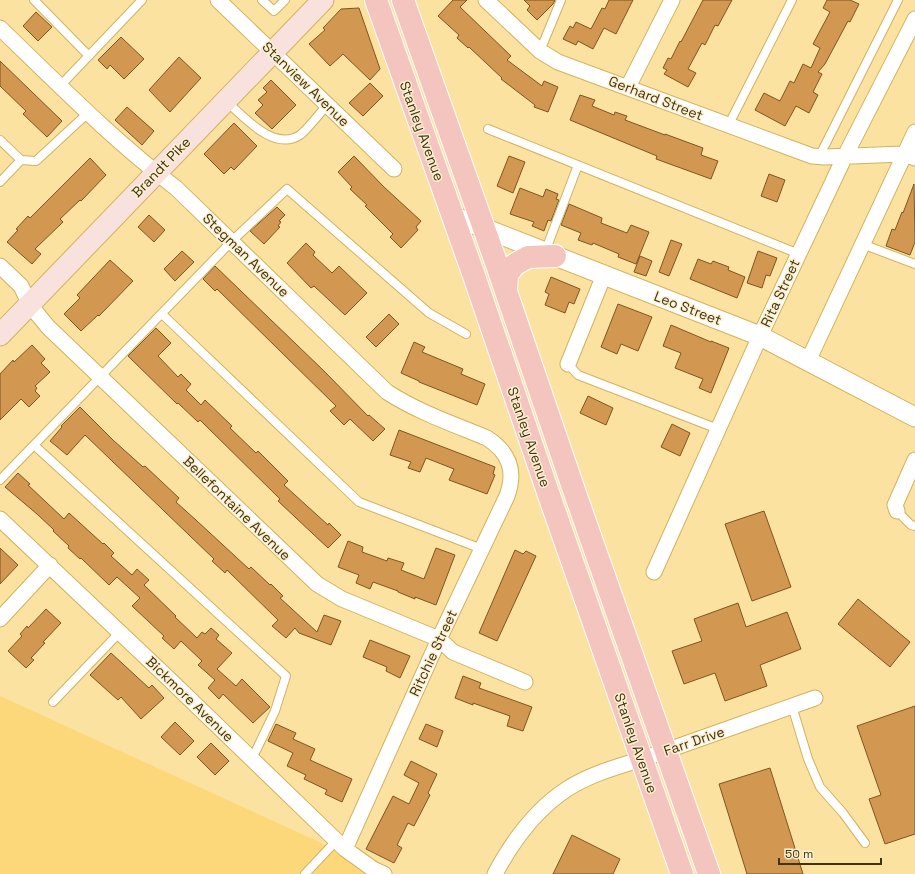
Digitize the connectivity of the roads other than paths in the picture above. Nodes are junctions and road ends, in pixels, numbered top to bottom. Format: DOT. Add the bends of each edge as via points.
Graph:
graph roads {
  1 [pos="34,0"];
  2 [pos="142,0"];
  3 [pos="262,0"];
  4 [pos="285,0"];
  5 [pos="323,0"];
  6 [pos="376,0"];
  7 [pos="403,0"];
  8 [pos="486,0"];
  9 [pos="561,0"];
  10 [pos="672,0"];
  11 [pos="792,0"];
  12 [pos="898,0"];
  13 [pos="225,2"];
  14 [pos="915,19"];
  15 [pos="0,28"];
  16 [pos="540,51"];
  17 [pos="273,52"];
  18 [pos="89,56"];
  19 [pos="60,86"];
  20 [pos="628,87"];
  21 [pos="225,101"];
  22 [pos="327,105"];
  23 [pos="88,113"];
  24 [pos="728,126"];
  25 [pos="488,129"];
  26 [pos="915,132"];
  27 [pos="0,140"];
  28 [pos="845,156"];
  29 [pos="910,156"];
  30 [pos="819,157"];
  31 [pos="21,160"];
  32 [pos="578,165"];
  33 [pos="394,169"];
  34 [pos="157,173"];
  35 [pos="0,182"];
  36 [pos="453,216"];
  37 [pos="484,228"];
  38 [pos="232,241"];
  39 [pos="862,244"];
  40 [pos="550,254"];
  41 [pos="799,254"];
  42 [pos="915,264"];
  43 [pos="0,266"];
  44 [pos="604,276"];
  45 [pos="506,291"];
  46 [pos="30,305"];
  47 [pos="162,314"];
  48 [pos="466,334"];
  49 [pos="0,336"];
  50 [pos="760,336"];
  51 [pos="808,361"];
  52 [pos="568,364"];
  53 [pos="100,377"];
  54 [pos="915,417"];
  55 [pos="718,429"];
  56 [pos="34,445"];
  57 [pos="506,457"];
  58 [pos="915,460"];
  59 [pos="0,480"];
  60 [pos="897,511"];
  61 [pos="0,519"];
  62 [pos="915,526"];
  63 [pos="482,549"];
  64 [pos="50,565"];
  65 [pos="654,572"];
  66 [pos="0,619"];
  67 [pos="120,632"];
  68 [pos="439,639"];
  69 [pos="525,682"];
  70 [pos="815,698"];
  71 [pos="53,702"];
  72 [pos="792,706"];
  73 [pos="666,750"];
  74 [pos="252,759"];
  75 [pos="642,759"];
  76 [pos="865,843"];
  77 [pos="340,845"];
  78 [pos="305,874"];
  79 [pos="384,874"];
  80 [pos="495,874"];
  81 [pos="682,874"];
  82 [pos="709,874"];
  1 -- 18 [label="lane"];
  2 -- 18 [label="lane"];
  3 -- 4 [label="lane" via="274,11"];
  5 -- 17 [label="main road, Brandt Pike"];
  6 -- 36 [label="main road, Stanley Avenue"];
  7 -- 37 [label="main road, Stanley Avenue"];
  8 -- 16 [label="street, Gerhard Street"];
  9 -- 16 [label="lane"];
  10 -- 20 [label="street"];
  11 -- 24 [label="lane"];
  12 -- 30 [label="lane"];
  13 -- 17 [label="street, Stanview Avenue"];
  14 -- 28 [label="street, Rita Street"];
  15 -- 19 [label="street, Stegman Avenue"];
  16 -- 20 [label="street, Gerhard Street" via="558,62"];
  17 -- 21 [label="main road, Brandt Pike"];
  17 -- 22 [label="street, Stanview Avenue"];
  18 -- 19 [label="lane"];
  19 -- 23 [label="street, Stegman Avenue"];
  20 -- 24 [label="street, Gerhard Street"];
  21 -- 22 [label="lane" via="265,135 284,140 300,135"];
  21 -- 34 [label="main road, Brandt Pike"];
  22 -- 33 [label="street, Stanview Avenue"];
  23 -- 31 [label="lane" via="36,161"];
  23 -- 34 [label="street, Stegman Avenue"];
  24 -- 30 [label="street, Gerhard Street"];
  25 -- 32 [label="lane"];
  26 -- 29 [label="street"];
  27 -- 31 [label="lane"];
  28 -- 29 [label="street, Gerhard Street"];
  28 -- 30 [label="street, Gerhard Street"];
  28 -- 41 [label="street, Rita Street"];
  29 -- 39 [label="street"];
  31 -- 35 [label="lane"];
  32 -- 40 [label="lane"];
  32 -- 41 [label="lane"];
  34 -- 38 [label="street, Stegman Avenue"];
  34 -- 46 [label="main road, Brandt Pike"];
  36 -- 37 [label="street, Leo Street"];
  36 -- 75 [label="main road, Stanley Avenue"];
  37 -- 40 [label="street, Leo Street"];
  37 -- 45 [label="main road, Stanley Avenue"];
  38 -- 47 [label="lane"];
  38 -- 48 [label="lane" via="287,189 429,313"];
  38 -- 57 [label="street, Stegman Avenue" via="387,392 402,402 487,438 496,444"];
  39 -- 42 [label="lane"];
  39 -- 51 [label="street"];
  40 -- 44 [label="street, Leo Street"];
  40 -- 45 [label="main road" via="528,257 514,265 507,275"];
  41 -- 50 [label="street, Rita Street"];
  43 -- 46 [label="street, Bellefontaine Avenue" via="21,286"];
  44 -- 50 [label="street, Leo Street"];
  44 -- 52 [label="street"];
  45 -- 73 [label="main road, Stanley Avenue"];
  46 -- 49 [label="main road, Brandt Pike"];
  46 -- 53 [label="street, Bellefontaine Avenue" via="48,327"];
  47 -- 53 [label="lane"];
  47 -- 63 [label="lane" via="359,502"];
  50 -- 51 [label="street, Leo Street"];
  50 -- 55 [label="street, Rita Street"];
  51 -- 54 [label="street, Leo Street"];
  52 -- 55 [label="lane" via="578,375"];
  53 -- 56 [label="lane"];
  53 -- 68 [label="street, Bellefontaine Avenue" via="317,584 342,599"];
  55 -- 65 [label="street, Rita Street"];
  56 -- 59 [label="lane"];
  56 -- 74 [label="lane" via="286,676 275,712"];
  57 -- 63 [label="street, Ritchie Street" via="511,468 510,486"];
  58 -- 60 [label="street" via="895,505"];
  60 -- 62 [label="lane"];
  61 -- 64 [label="street, Bickmore Avenue"];
  63 -- 68 [label="street, Ritchie Street"];
  64 -- 66 [label="street"];
  64 -- 67 [label="street, Bickmore Avenue"];
  67 -- 71 [label="lane"];
  67 -- 74 [label="street, Bickmore Avenue"];
  68 -- 69 [label="street, Bellefontaine Avenue" via="453,652"];
  68 -- 77 [label="street, Ritchie Street"];
  70 -- 72 [label="street, Farr Drive"];
  72 -- 73 [label="street, Farr Drive"];
  72 -- 76 [label="lane" via="808,759 820,787"];
  73 -- 75 [label="street, Farr Drive"];
  73 -- 82 [label="main road, Stanley Avenue"];
  74 -- 77 [label="street, Bickmore Avenue"];
  75 -- 80 [label="street, Farr Drive" via="589,777 549,802 518,835"];
  75 -- 81 [label="main road, Stanley Avenue"];
  77 -- 78 [label="lane"];
  77 -- 79 [label="street, Bickmore Avenue"];
}
